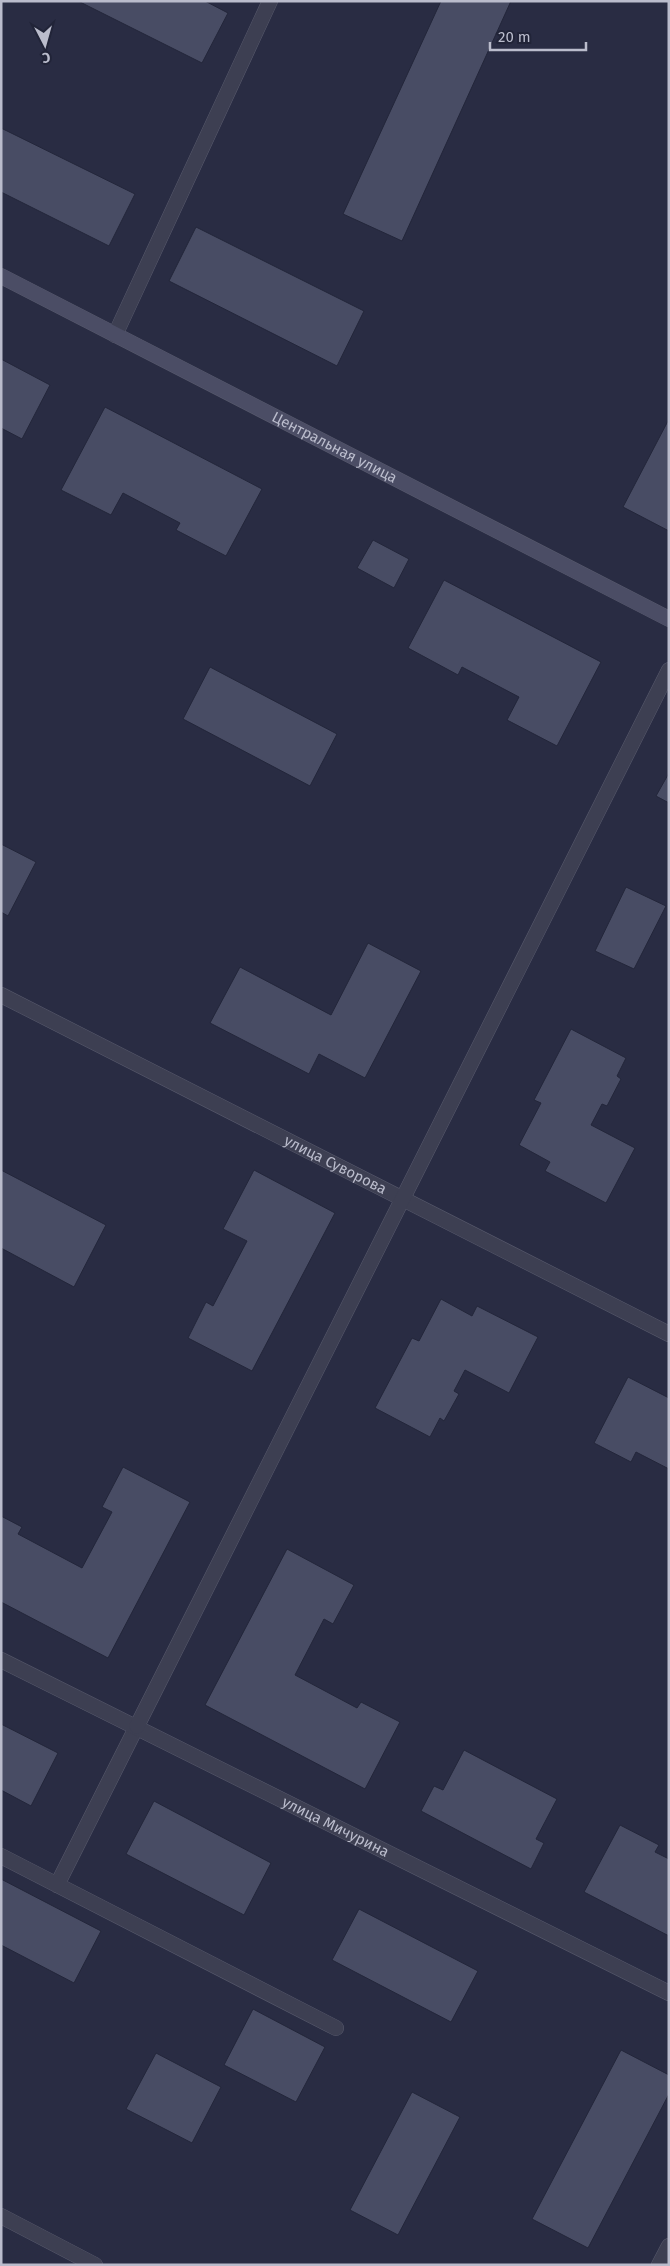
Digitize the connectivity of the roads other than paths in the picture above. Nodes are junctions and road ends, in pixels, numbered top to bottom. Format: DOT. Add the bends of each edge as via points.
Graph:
graph roads {
  1 [pos="270,1"];
  2 [pos="1,276"];
  3 [pos="115,335"];
  4 [pos="669,620"];
  5 [pos="669,670"];
  6 [pos="1,995"];
  7 [pos="402,1199"];
  8 [pos="669,1334"];
  9 [pos="1,1660"];
  10 [pos="137,1726"];
  11 [pos="1,1856"];
  12 [pos="57,1884"];
  13 [pos="669,1992"];
  14 [pos="336,2028"];
  15 [pos="1,2216"];
  16 [pos="669,2246"];
  17 [pos="95,2265"];
  18 [pos="660,2265"];
  1 -- 3 [label="street"];
  2 -- 3 [label="main road, Центральная улица"];
  3 -- 4 [label="main road, Центральная улица"];
  5 -- 7 [label="street"];
  6 -- 7 [label="street, улица Суворова"];
  7 -- 8 [label="street, улица Суворова"];
  7 -- 10 [label="street"];
  9 -- 10 [label="street, улица Мичурина"];
  10 -- 12 [label="street"];
  10 -- 13 [label="street, улица Мичурина"];
  11 -- 12 [label="street"];
  12 -- 14 [label="street"];
  15 -- 17 [label="street"];
  16 -- 18 [label="street"];
}
